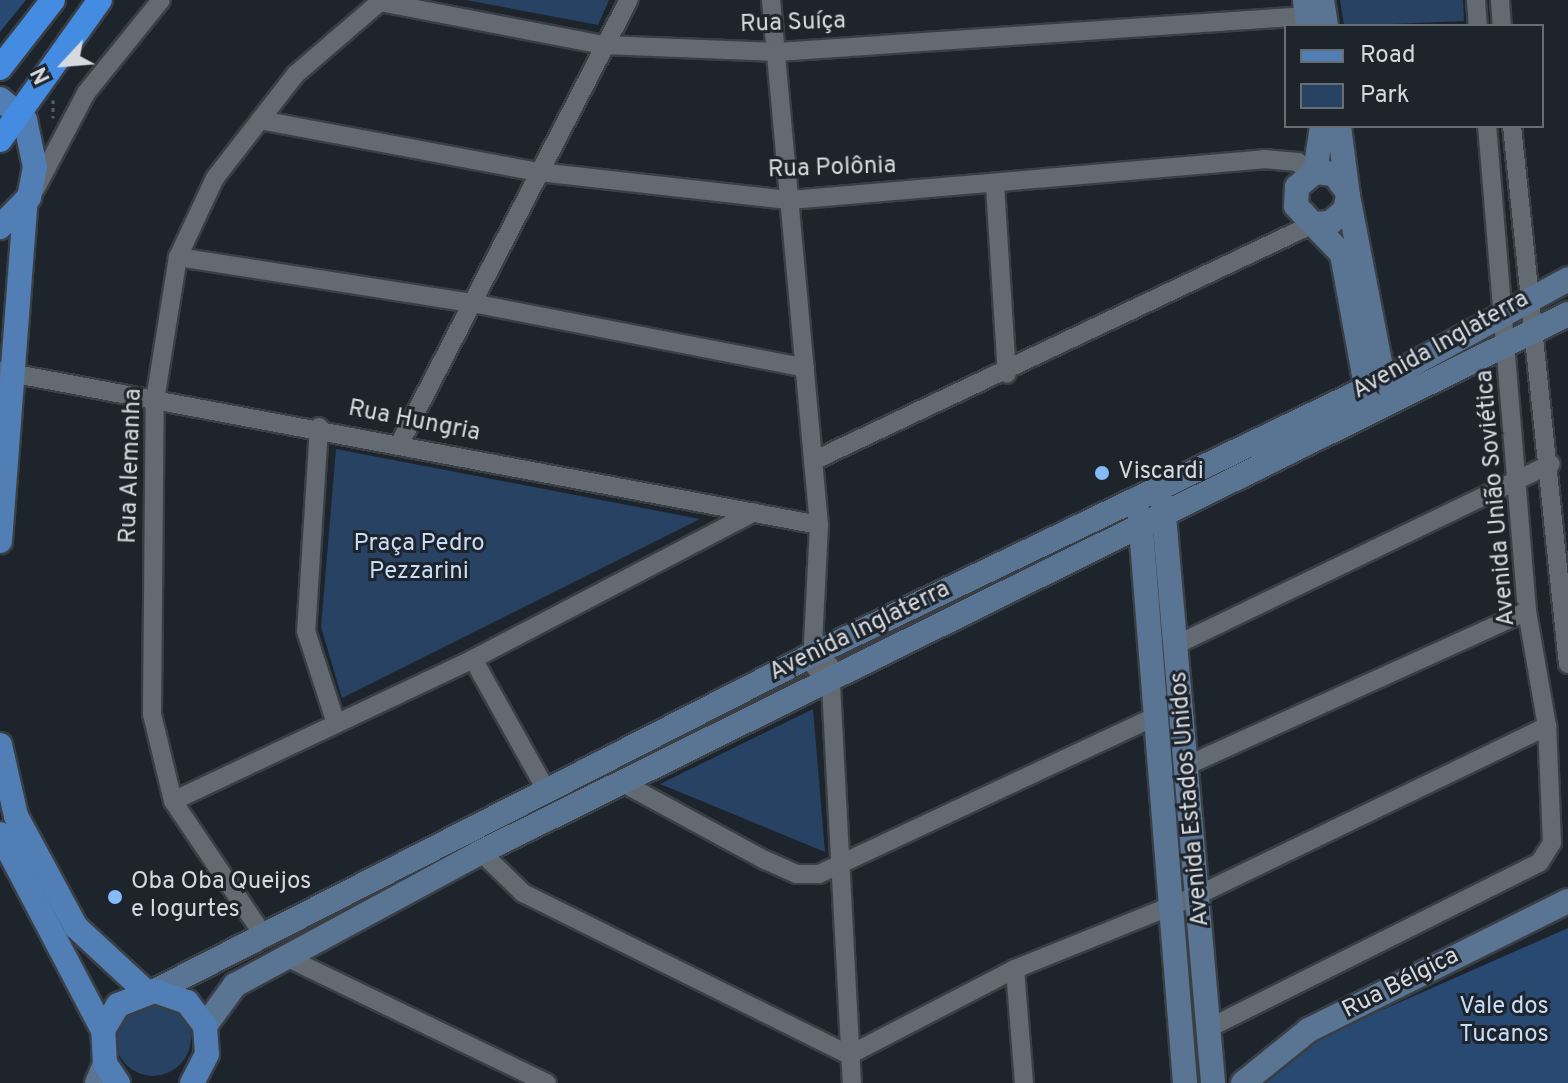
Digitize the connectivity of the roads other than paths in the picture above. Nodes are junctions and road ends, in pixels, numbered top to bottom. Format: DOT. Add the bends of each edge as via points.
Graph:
graph roads {
  1 [pos="53,0"];
  2 [pos="100,0"];
  3 [pos="161,0"];
  4 [pos="629,0"];
  5 [pos="771,0"];
  6 [pos="1476,0"];
  7 [pos="1500,0"];
  8 [pos="381,1"];
  9 [pos="1313,14"];
  10 [pos="1478,24"];
  11 [pos="1502,24"];
  12 [pos="604,45"];
  13 [pos="777,52"];
  14 [pos="0,68"];
  15 [pos="9,105"];
  16 [pos="260,120"];
  17 [pos="1322,128"];
  18 [pos="1339,128"];
  19 [pos="1487,128"];
  20 [pos="1512,128"];
  21 [pos="0,140"];
  22 [pos="539,172"];
  23 [pos="1312,173"];
  24 [pos="995,185"];
  25 [pos="1348,194"];
  26 [pos="790,200"];
  27 [pos="27,201"];
  28 [pos="1313,224"];
  29 [pos="0,227"];
  30 [pos="178,257"];
  31 [pos="1568,279"];
  32 [pos="1528,297"];
  33 [pos="472,303"];
  34 [pos="1505,310"];
  35 [pos="1568,314"];
  36 [pos="1533,332"];
  37 [pos="1509,343"];
  38 [pos="805,368"];
  39 [pos="7,372"];
  40 [pos="1007,374"];
  41 [pos="1374,385"];
  42 [pos="155,400"];
  43 [pos="1381,412"];
  44 [pos="319,427"];
  45 [pos="400,443"];
  46 [pos="813,461"];
  47 [pos="1551,464"];
  48 [pos="1520,479"];
  49 [pos="1157,491"];
  50 [pos="707,503"];
  51 [pos="1134,503"];
  52 [pos="754,512"];
  53 [pos="1168,516"];
  54 [pos="1562,524"];
  55 [pos="819,525"];
  56 [pos="1146,527"];
  57 [pos="701,540"];
  58 [pos="0,541"];
  59 [pos="1527,611"];
  60 [pos="1178,644"];
  61 [pos="814,654"];
  62 [pos="473,659"];
  63 [pos="1568,664"];
  64 [pos="828,683"];
  65 [pos="1159,715"];
  66 [pos="335,720"];
  67 [pos="1547,726"];
  68 [pos="0,745"];
  69 [pos="1188,765"];
  70 [pos="623,783"];
  71 [pos="545,788"];
  72 [pos="173,801"];
  73 [pos="561,815"];
  74 [pos="0,834"];
  75 [pos="481,852"];
  76 [pos="842,863"];
  77 [pos="1198,895"];
  78 [pos="1568,901"];
  79 [pos="1172,905"];
  80 [pos="263,933"];
  81 [pos="288,954"];
  82 [pos="261,969"];
  83 [pos="1015,969"];
  84 [pos="150,991"];
  85 [pos="205,1026"];
  86 [pos="1209,1028"];
  87 [pos="103,1030"];
  88 [pos="849,1055"];
  89 [pos="107,1077"];
  90 [pos="205,1078"];
  91 [pos="547,1083"];
  92 [pos="852,1083"];
  93 [pos="1024,1083"];
  94 [pos="1185,1083"];
  95 [pos="1213,1083"];
  96 [pos="1243,1083"];
  1 -- 14 [label="highway"];
  2 -- 15 [label="highway"];
  3 -- 27 [label="street" via="86,93"];
  4 -- 12 [label="street"];
  5 -- 13 [label="street"];
  6 -- 10 [label="street"];
  7 -- 11 [label="street"];
  8 -- 12 [label="street, Rua Suíça"];
  8 -- 16 [label="street, Rua Alemanha" via="296,74"];
  9 -- 13 [label="street, Rua Suíça"];
  12 -- 13 [label="street, Rua Suíça"];
  12 -- 22 [label="street"];
  13 -- 26 [label="street"];
  15 -- 21 [label="highway"];
  15 -- 27 [label="main road" via="34,149"];
  16 -- 22 [label="street, Rua Polônia"];
  16 -- 30 [label="street, Rua Alemanha" via="215,178"];
  17 -- 23 [label="main road"];
  18 -- 25 [label="main road"];
  19 -- 34 [label="street, Avenida União Soviética"];
  20 -- 32 [label="street"];
  22 -- 26 [label="street, Rua Polônia"];
  22 -- 33 [label="street"];
  23 -- 24 [label="street, Rua Polônia" via="1287,158"];
  23 -- 25 [label="main road" via="1334,174"];
  23 -- 28 [label="main road" via="1295,197"];
  24 -- 26 [label="street, Rua Polônia"];
  24 -- 40 [label="street"];
  25 -- 28 [label="main road" via="1336,220"];
  25 -- 41 [label="main road"];
  26 -- 38 [label="street"];
  27 -- 29 [label="main road"];
  27 -- 39 [label="main road"];
  28 -- 40 [label="street"];
  28 -- 41 [label="main road" via="1342,254"];
  30 -- 33 [label="street"];
  30 -- 42 [label="street, Rua Alemanha"];
  31 -- 32 [label="main road, Avenida Inglaterra"];
  32 -- 34 [label="main road, Avenida Inglaterra"];
  32 -- 36 [label="street"];
  33 -- 38 [label="street"];
  33 -- 45 [label="street"];
  34 -- 37 [label="street, Avenida União Soviética"];
  34 -- 41 [label="main road, Avenida Inglaterra"];
  35 -- 36 [label="main road, Avenida Inglaterra"];
  36 -- 37 [label="main road, Avenida Inglaterra"];
  36 -- 47 [label="street"];
  37 -- 43 [label="main road, Avenida Inglaterra"];
  37 -- 48 [label="street, Avenida União Soviética"];
  38 -- 46 [label="street"];
  39 -- 42 [label="street, Rua Hungria"];
  39 -- 58 [label="main road"];
  40 -- 46 [label="street"];
  41 -- 43 [label="main road"];
  41 -- 49 [label="main road, Avenida Inglaterra"];
  42 -- 44 [label="street, Rua Hungria"];
  42 -- 72 [label="street, Rua Alemanha" via="152,714"];
  43 -- 53 [label="main road, Avenida Inglaterra"];
  44 -- 45 [label="street, Rua Hungria"];
  44 -- 66 [label="street" via="306,631"];
  45 -- 50 [label="street, Rua Hungria"];
  46 -- 55 [label="street"];
  47 -- 48 [label="street"];
  47 -- 54 [label="street"];
  48 -- 59 [label="street, Avenida União Soviética"];
  48 -- 60 [label="street"];
  49 -- 51 [label="main road, Avenida Inglaterra"];
  49 -- 53 [label="main road, Avenida Estados Unidos"];
  50 -- 52 [label="street, Rua Hungria"];
  50 -- 57 [label="street"];
  51 -- 56 [label="main road"];
  51 -- 61 [label="main road, Avenida Inglaterra"];
  52 -- 55 [label="street, Rua Hungria"];
  52 -- 57 [label="street"];
  53 -- 56 [label="main road, Avenida Inglaterra"];
  53 -- 60 [label="main road, Avenida Estados Unidos"];
  54 -- 63 [label="street"];
  55 -- 61 [label="street"];
  56 -- 64 [label="main road, Avenida Inglaterra"];
  56 -- 65 [label="main road, Avenida Estados Unidos"];
  57 -- 62 [label="street"];
  59 -- 67 [label="street, Avenida União Soviética"];
  59 -- 69 [label="street"];
  60 -- 69 [label="main road, Avenida Estados Unidos"];
  61 -- 64 [label="street" via="815,671"];
  61 -- 71 [label="main road, Avenida Inglaterra"];
  62 -- 66 [label="street"];
  62 -- 71 [label="street"];
  64 -- 70 [label="main road, Avenida Inglaterra"];
  64 -- 76 [label="street"];
  65 -- 76 [label="street"];
  65 -- 79 [label="main road, Avenida Estados Unidos"];
  66 -- 72 [label="street"];
  67 -- 77 [label="street"];
  67 -- 86 [label="street, Avenida União Soviética" via="1552,843 1540,862"];
  68 -- 84 [label="main road" via="16,816 76,927"];
  69 -- 77 [label="main road, Avenida Estados Unidos"];
  70 -- 73 [label="main road, Avenida Inglaterra"];
  70 -- 76 [label="street" via="796,874"];
  71 -- 73 [label="street"];
  71 -- 80 [label="main road, Avenida Inglaterra"];
  72 -- 80 [label="street, Rua Alemanha"];
  73 -- 75 [label="main road, Avenida Inglaterra"];
  74 -- 87 [label="main road"];
  75 -- 81 [label="main road, Avenida Inglaterra"];
  75 -- 88 [label="street" via="523,893"];
  76 -- 88 [label="street"];
  77 -- 79 [label="street"];
  77 -- 86 [label="main road, Avenida Estados Unidos"];
  78 -- 96 [label="main road, Rua Bélgica" via="1309,1030"];
  79 -- 83 [label="street"];
  79 -- 94 [label="main road, Avenida Estados Unidos"];
  80 -- 81 [label="main road"];
  80 -- 82 [label="main road"];
  80 -- 84 [label="main road, Avenida Inglaterra"];
  81 -- 82 [label="main road, Avenida Inglaterra"];
  81 -- 91 [label="street"];
  82 -- 85 [label="main road, Avenida Inglaterra" via="235,985"];
  83 -- 88 [label="street"];
  83 -- 93 [label="street"];
  84 -- 85 [label="main road" via="187,1002"];
  84 -- 87 [label="main road" via="118,1005"];
  85 -- 90 [label="main road"];
  86 -- 95 [label="main road, Avenida Estados Unidos"];
  87 -- 89 [label="main road"];
  88 -- 92 [label="street"];
}
